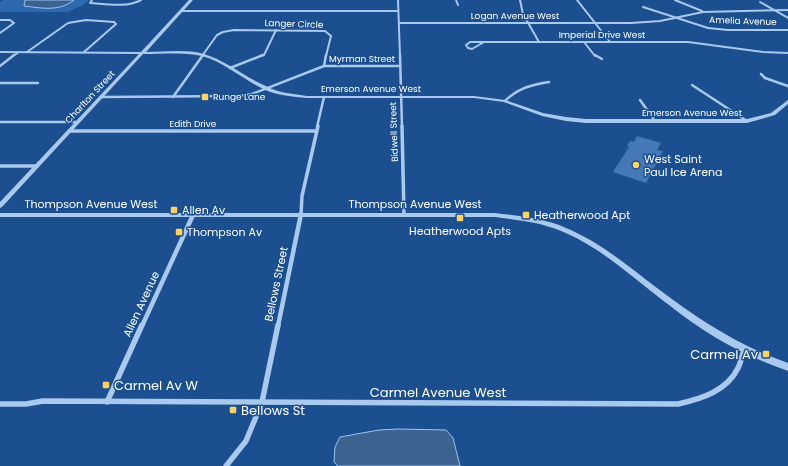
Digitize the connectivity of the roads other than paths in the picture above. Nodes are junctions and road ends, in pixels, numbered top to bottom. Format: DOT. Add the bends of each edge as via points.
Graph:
graph roads {
  1 [pos="92,0"];
  2 [pos="141,0"];
  3 [pos="191,0"];
  4 [pos="398,0"];
  5 [pos="456,0"];
  6 [pos="520,0"];
  7 [pos="577,0"];
  8 [pos="675,0"];
  9 [pos="760,2"];
  10 [pos="458,6"];
  11 [pos="643,6"];
  12 [pos="775,10"];
  13 [pos="788,10"];
  14 [pos="181,11"];
  15 [pos="398,11"];
  16 [pos="703,12"];
  17 [pos="675,18"];
  18 [pos="788,18"];
  19 [pos="0,20"];
  20 [pos="399,23"];
  21 [pos="528,23"];
  22 [pos="594,23"];
  23 [pos="276,30"];
  24 [pos="788,30"];
  25 [pos="0,33"];
  26 [pos="484,42"];
  27 [pos="539,42"];
  28 [pos="584,42"];
  29 [pos="610,42"];
  30 [pos="0,52"];
  31 [pos="19,52"];
  32 [pos="27,52"];
  33 [pos="84,52"];
  34 [pos="142,53"];
  35 [pos="788,53"];
  36 [pos="202,55"];
  37 [pos="602,59"];
  38 [pos="0,66"];
  39 [pos="324,66"];
  40 [pos="400,66"];
  41 [pos="230,68"];
  42 [pos="761,74"];
  43 [pos="549,82"];
  44 [pos="0,83"];
  45 [pos="38,83"];
  46 [pos="692,85"];
  47 [pos="788,86"];
  48 [pos="267,89"];
  49 [pos="101,97"];
  50 [pos="173,97"];
  51 [pos="324,97"];
  52 [pos="400,97"];
  53 [pos="640,100"];
  54 [pos="505,101"];
  55 [pos="788,101"];
  56 [pos="656,121"];
  57 [pos="748,121"];
  58 [pos="0,122"];
  59 [pos="78,122"];
  60 [pos="70,131"];
  61 [pos="316,131"];
  62 [pos="0,166"];
  63 [pos="37,166"];
  64 [pos="0,206"];
  65 [pos="0,215"];
  66 [pos="193,215"];
  67 [pos="301,215"];
  68 [pos="404,215"];
  69 [pos="744,350"];
  70 [pos="788,367"];
  71 [pos="107,402"];
  72 [pos="262,402"];
  73 [pos="0,404"];
  74 [pos="226,466"];
  1 -- 2 [label="street" via="90,3 95,4 130,4"];
  3 -- 14 [label="street, Charlton Street"];
  4 -- 15 [label="street, Bidwell Street"];
  5 -- 10 [label="street"];
  6 -- 21 [label="street"];
  7 -- 22 [label="street"];
  8 -- 16 [label="street"];
  9 -- 12 [label="street"];
  11 -- 17 [label="street, Amelia Avenue"];
  12 -- 13 [label="street"];
  12 -- 16 [label="street"];
  12 -- 18 [label="street"];
  14 -- 15 [label="street"];
  14 -- 34 [label="street, Charlton Street"];
  15 -- 20 [label="street, Bidwell Street"];
  16 -- 17 [label="street, Logan Avenue West"];
  17 -- 22 [label="street, Logan Avenue West" via="631,23"];
  17 -- 24 [label="street, Amelia Avenue" via="698,26 719,29"];
  19 -- 25 [label="street" via="14,23"];
  20 -- 21 [label="street, Logan Avenue West"];
  20 -- 40 [label="street, Bidwell Street"];
  21 -- 22 [label="street, Logan Avenue West"];
  21 -- 27 [label="street"];
  22 -- 29 [label="street"];
  23 -- 36 [label="street, Langer Circle" via="223,32 217,35"];
  23 -- 39 [label="street, Langer Circle" via="320,30 329,33 331,36"];
  23 -- 41 [label="street" via="264,55"];
  26 -- 26 [label="street, Imperial Drive West" via="470,42 466,45 472,49"];
  26 -- 27 [label="street, Imperial Drive West"];
  27 -- 28 [label="street, Imperial Drive West"];
  28 -- 29 [label="street, Imperial Drive West"];
  28 -- 37 [label="street" via="596,57"];
  29 -- 35 [label="street, Imperial Drive West" via="688,42"];
  30 -- 31 [label="street, Emerson Avenue West"];
  31 -- 32 [label="street, Emerson Avenue West"];
  31 -- 38 [label="street"];
  32 -- 33 [label="street, Emerson Avenue West"];
  32 -- 33 [label="street" via="68,23 86,20 110,21 116,24"];
  33 -- 34 [label="street, Emerson Avenue West"];
  34 -- 36 [label="street, Emerson Avenue West"];
  34 -- 49 [label="street, Charlton Street"];
  36 -- 41 [label="street, Emerson Avenue West"];
  36 -- 50 [label="street, Langer Circle"];
  39 -- 40 [label="street, Myrman Street"];
  39 -- 48 [label="street"];
  40 -- 52 [label="street, Bidwell Street"];
  41 -- 48 [label="street, Emerson Avenue West"];
  42 -- 47 [label="street" via="765,78"];
  43 -- 54 [label="street" via="520,88"];
  44 -- 45 [label="street"];
  46 -- 57 [label="street"];
  48 -- 50 [label="street" via="239,96"];
  48 -- 51 [label="street, Emerson Avenue West" via="292,95"];
  49 -- 50 [label="street"];
  49 -- 59 [label="street, Charlton Street"];
  51 -- 52 [label="street, Emerson Avenue West"];
  51 -- 61 [label="street, Bellows Street"];
  52 -- 54 [label="street, Emerson Avenue West" via="474,97"];
  52 -- 68 [label="street, Bidwell Street"];
  53 -- 56 [label="street"];
  54 -- 56 [label="street, Emerson Avenue West" via="566,119"];
  55 -- 57 [label="street, Emerson Avenue West" via="773,114"];
  56 -- 57 [label="street, Emerson Avenue West"];
  58 -- 59 [label="street"];
  59 -- 60 [label="street, Charlton Street"];
  60 -- 61 [label="street, Edith Drive"];
  60 -- 63 [label="street, Charlton Street"];
  61 -- 67 [label="street, Bellows Street" via="302,196"];
  62 -- 63 [label="street"];
  63 -- 64 [label="street, Charlton Street"];
  65 -- 66 [label="street, Thompson Avenue West"];
  66 -- 67 [label="street, Thompson Avenue West"];
  66 -- 71 [label="street, Allen Avenue"];
  67 -- 68 [label="street, Thompson Avenue West"];
  67 -- 72 [label="street, Bellows Street"];
  68 -- 69 [label="street, Thompson Avenue West" via="519,217 571,232 602,250 694,320"];
  69 -- 70 [label="street, Thompson Avenue West"];
  69 -- 72 [label="street, Carmel Avenue West" via="738,370 726,384 703,398 678,404"];
  71 -- 72 [label="street, Carmel Avenue West"];
  71 -- 73 [label="street, Carmel Avenue West" via="42,401"];
  72 -- 74 [label="street, Bellows Street" via="246,441"];
}
